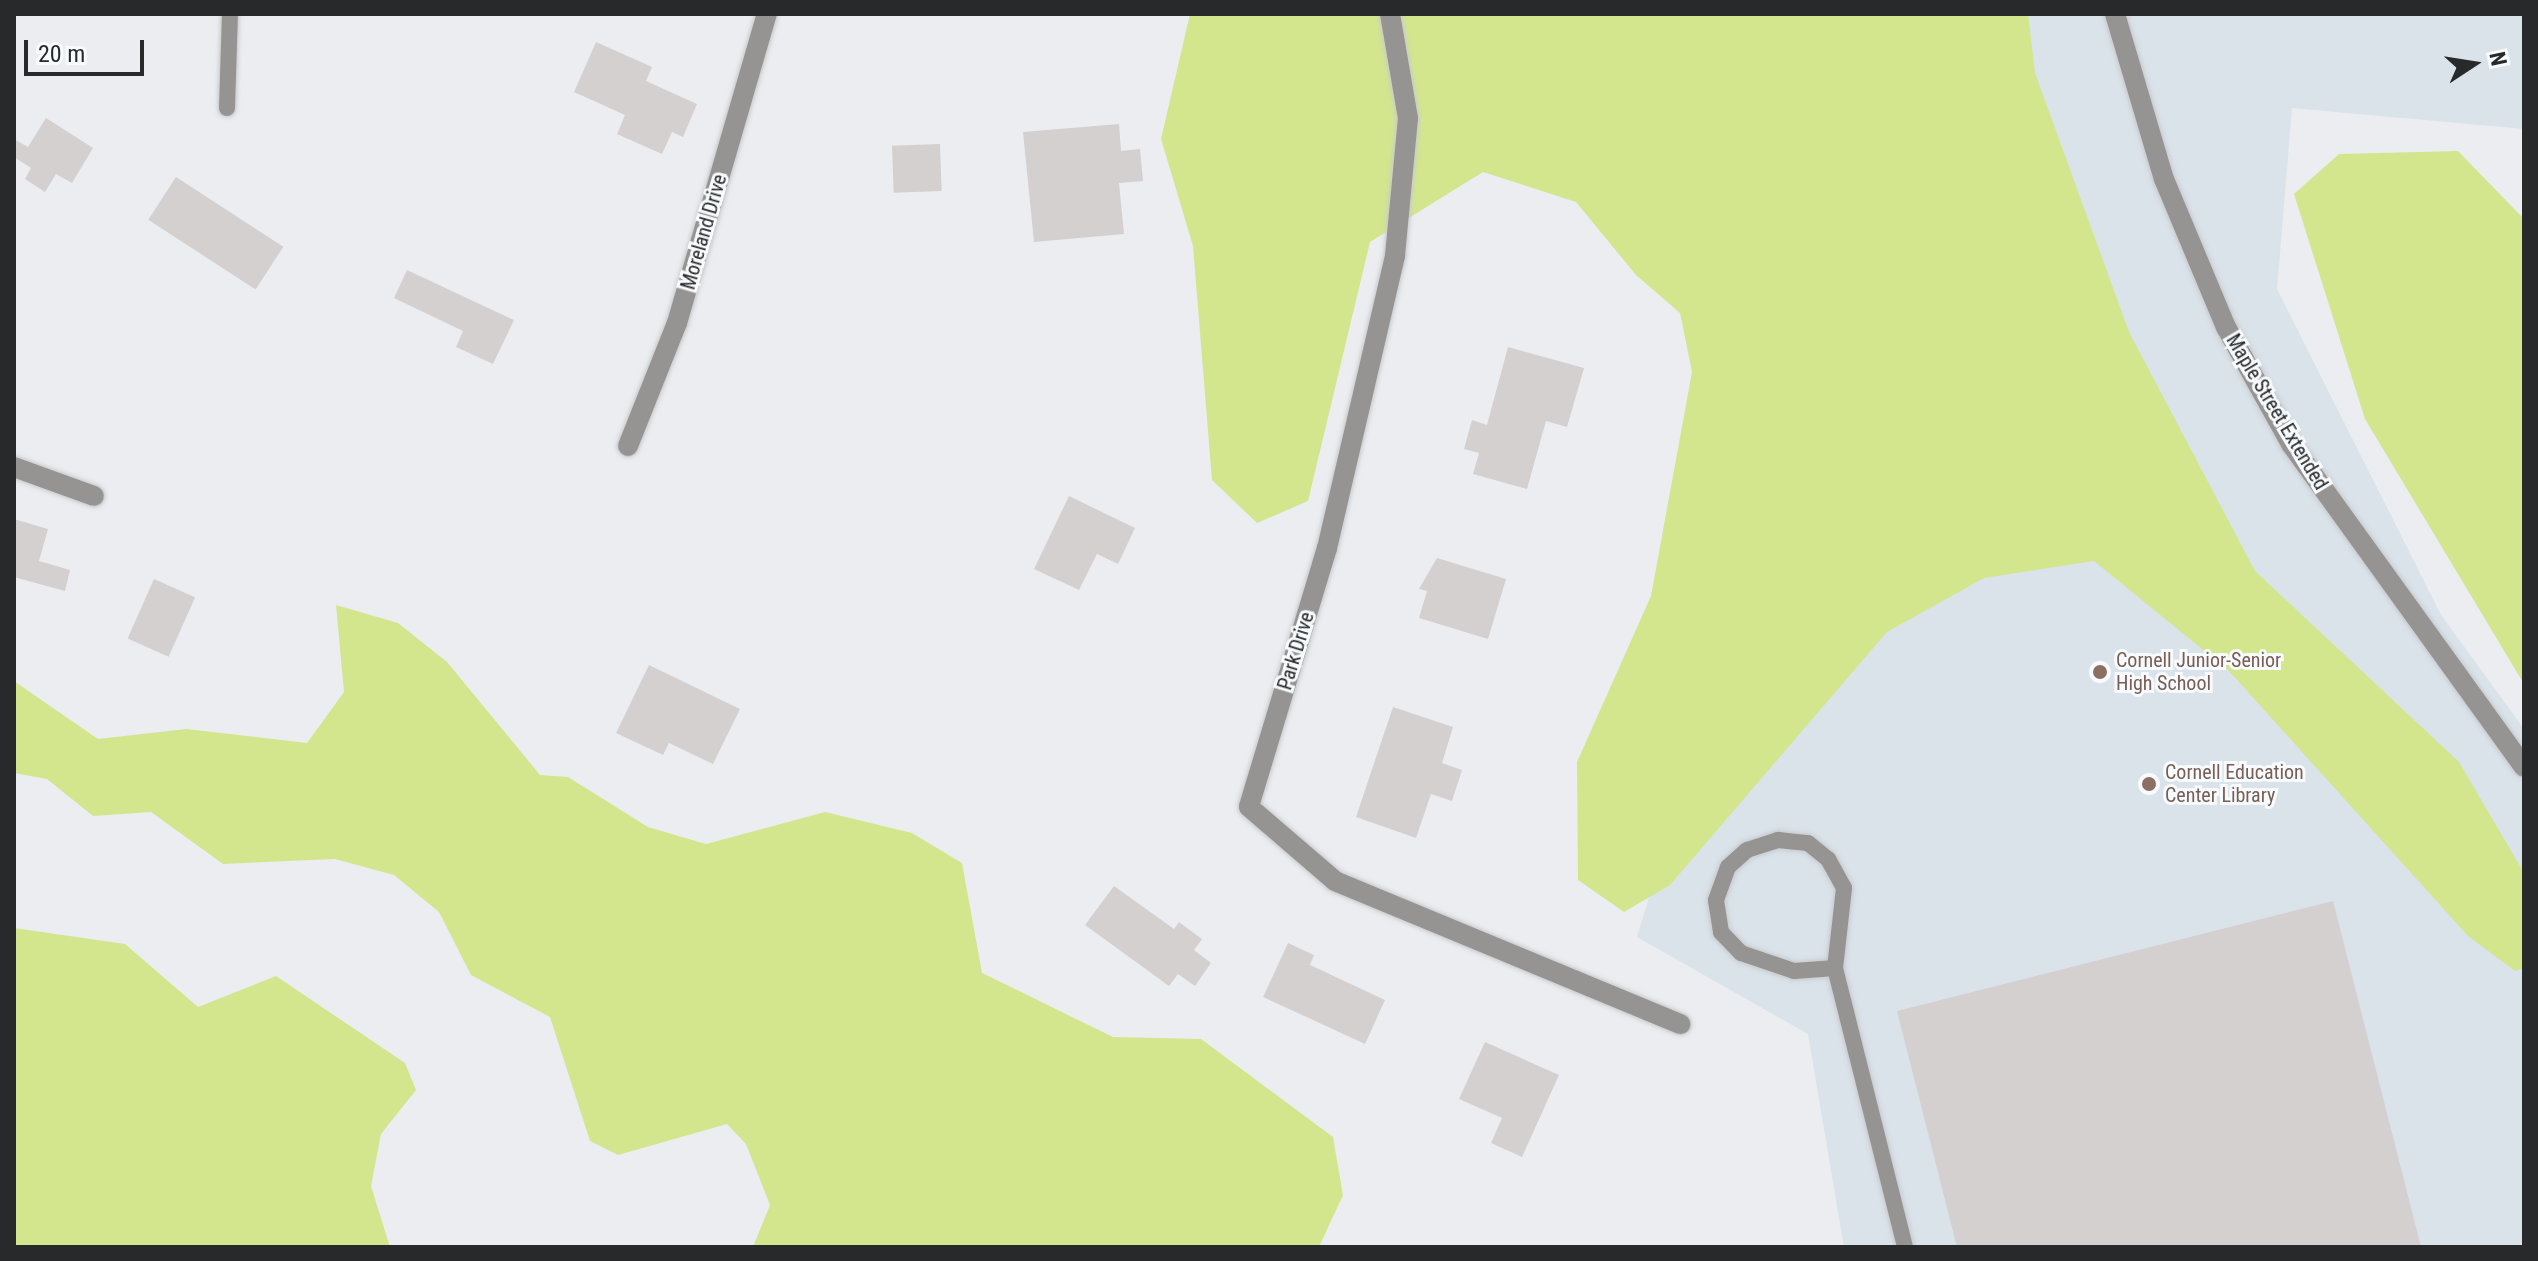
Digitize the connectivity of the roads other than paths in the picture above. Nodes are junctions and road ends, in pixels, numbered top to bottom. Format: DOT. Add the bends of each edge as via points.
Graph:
graph roads {
  1 [pos="230,14"];
  2 [pos="767,14"];
  3 [pos="1390,14"];
  4 [pos="2115,14"];
  5 [pos="227,108"];
  6 [pos="628,446"];
  7 [pos="14,467"];
  8 [pos="94,496"];
  9 [pos="2524,767"];
  10 [pos="1835,968"];
  11 [pos="1681,1024"];
  12 [pos="1905,1247"];
  1 -- 5 [label="lane"];
  2 -- 6 [label="street, Moreland Drive" via="677,323"];
  3 -- 11 [label="street, Park Drive" via="1408,118 1395,256 1327,548 1249,807 1335,881"];
  4 -- 9 [label="street, Maple Street Extended" via="2164,179 2226,327 2291,444"];
  7 -- 8 [label="street"];
  10 -- 10 [label="lane" via="1844,888 1828,859 1808,843 1778,840 1747,850 1728,867 1716,900 1721,932 1741,953 1794,971"];
  10 -- 12 [label="lane"];
}
